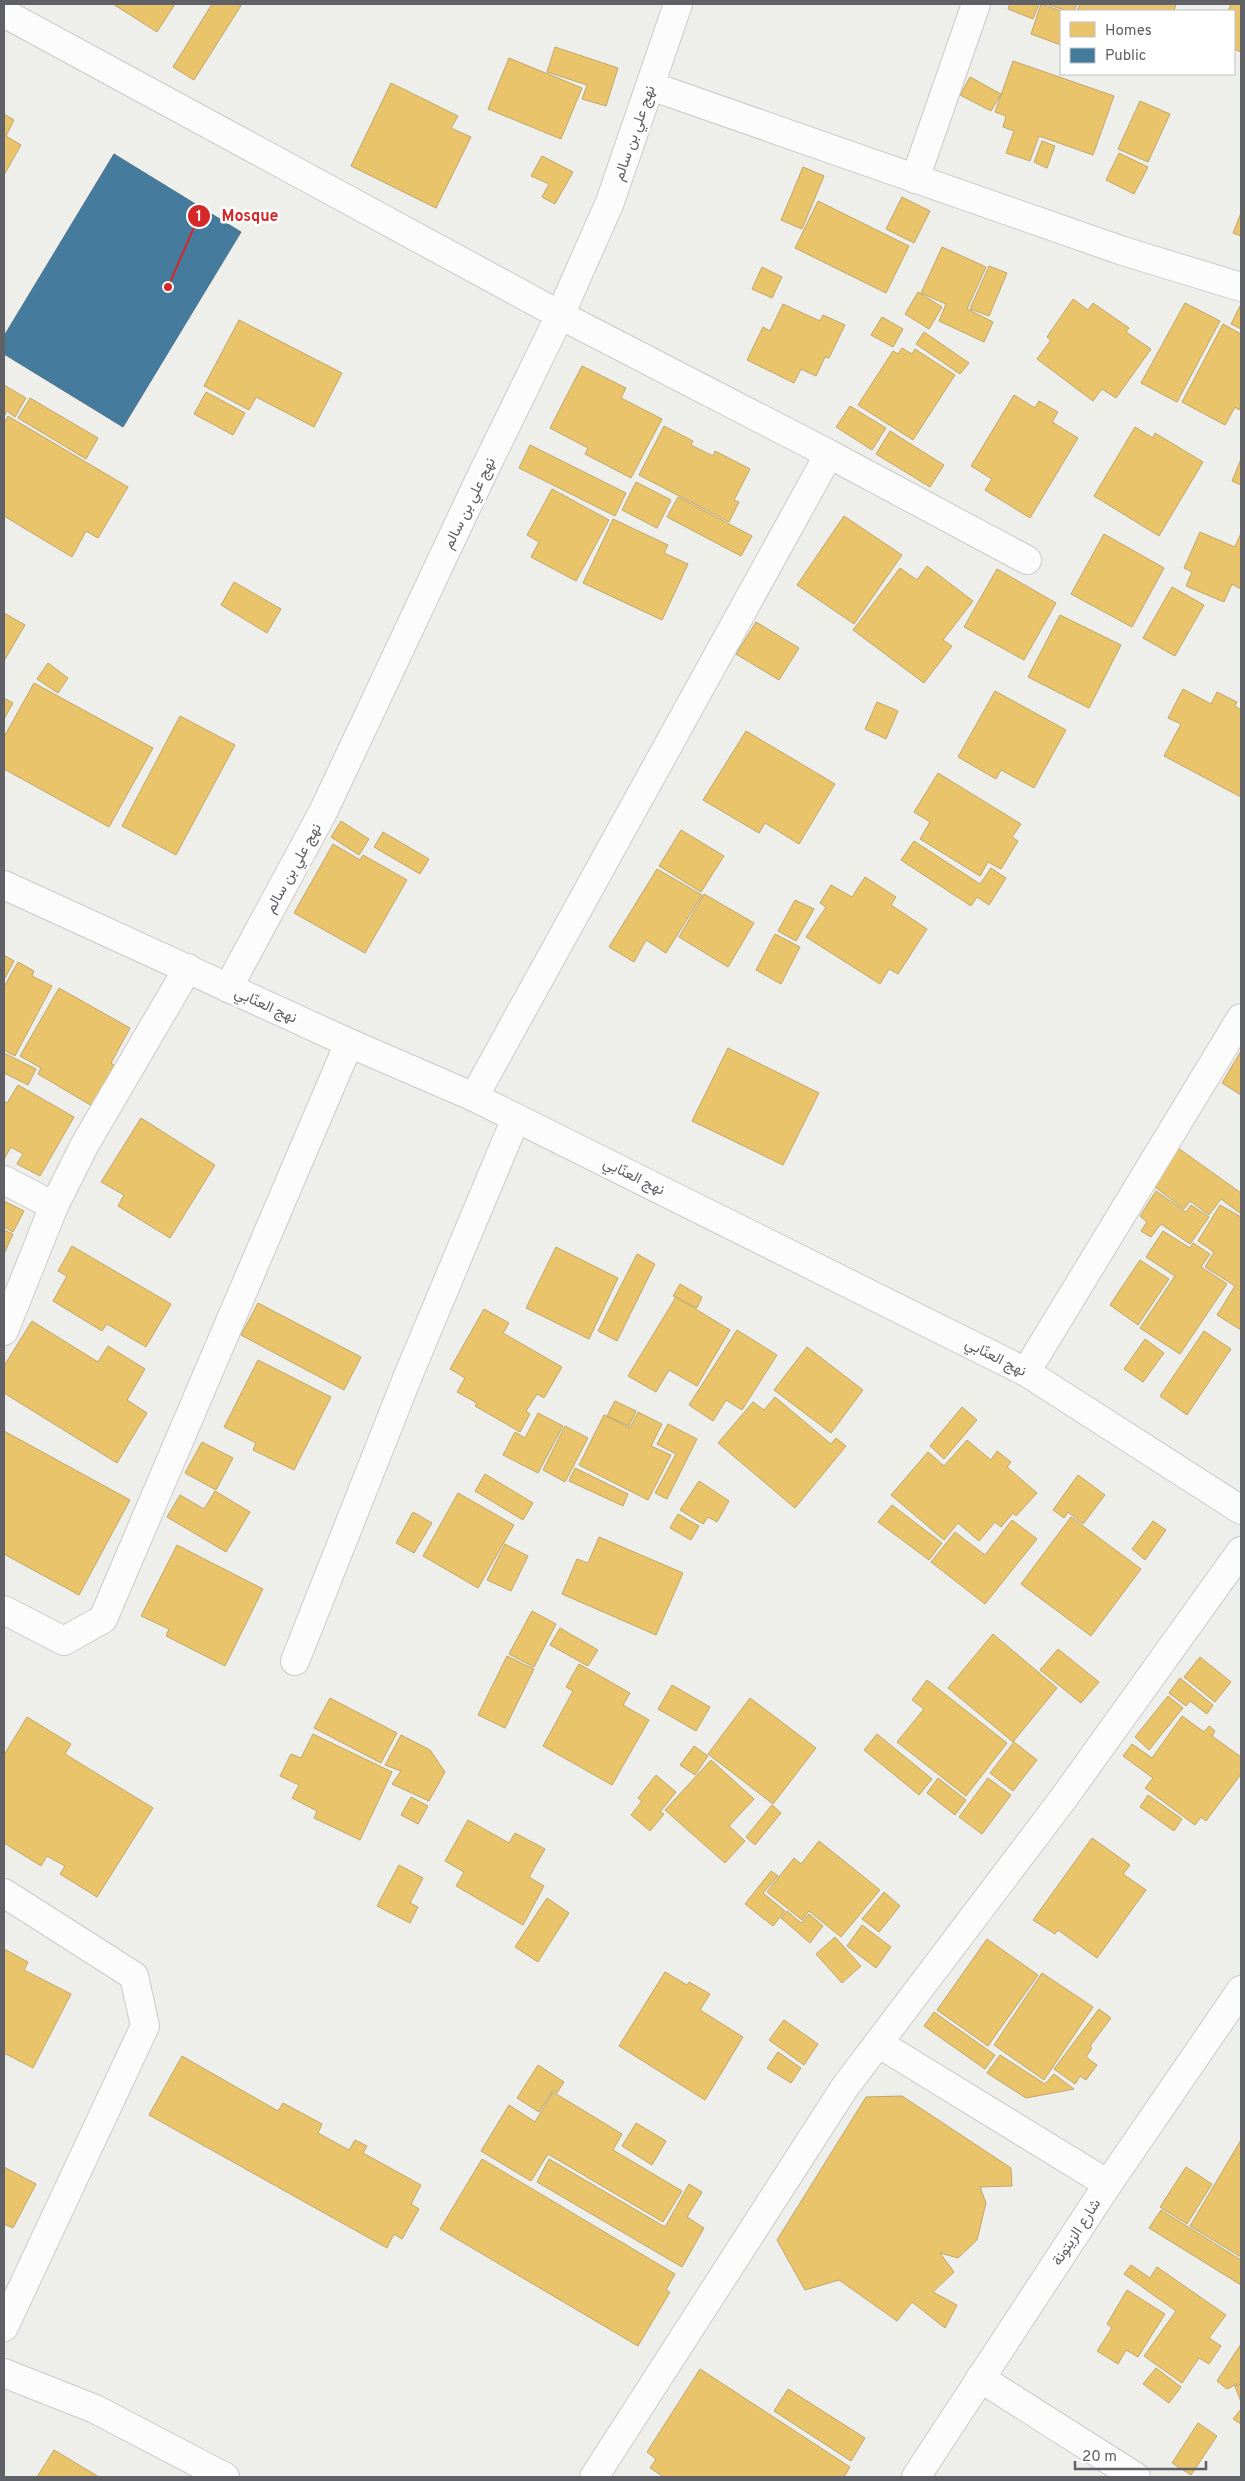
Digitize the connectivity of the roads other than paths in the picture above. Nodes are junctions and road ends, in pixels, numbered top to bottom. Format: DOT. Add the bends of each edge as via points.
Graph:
graph roads {
  1 [pos="678,4"];
  2 [pos="976,4"];
  3 [pos="4,13"];
  4 [pos="651,86"];
  5 [pos="914,179"];
  6 [pos="1241,287"];
  7 [pos="560,314"];
  8 [pos="828,454"];
  9 [pos="1027,560"];
  10 [pos="4,884"];
  11 [pos="188,968"];
  12 [pos="228,988"];
  13 [pos="1241,1018"];
  14 [pos="349,1043"];
  15 [pos="474,1097"];
  16 [pos="516,1118"];
  17 [pos="4,1180"];
  18 [pos="54,1206"];
  19 [pos="4,1331"];
  20 [pos="1026,1372"];
  21 [pos="1241,1510"];
  22 [pos="1241,1551"];
  23 [pos="4,1610"];
  24 [pos="295,1661"];
  25 [pos="4,1893"];
  26 [pos="1241,1990"];
  27 [pos="878,2043"];
  28 [pos="1108,2184"];
  29 [pos="4,2327"];
  30 [pos="4,2373"];
  31 [pos="980,2378"];
  32 [pos="225,2477"];
  33 [pos="594,2477"];
  34 [pos="916,2477"];
  35 [pos="1136,2477"];
  1 -- 4 [label="street, نهج علي بن سالم"];
  2 -- 5 [label="street"];
  3 -- 7 [label="street"];
  4 -- 5 [label="street"];
  4 -- 7 [label="street, نهج علي بن سالم" via="610,202"];
  5 -- 6 [label="street" via="1124,251"];
  7 -- 8 [label="street"];
  7 -- 12 [label="street, نهج علي بن سالم" via="323,812"];
  8 -- 9 [label="street"];
  8 -- 15 [label="street"];
  10 -- 11 [label="street, نهج العنّابي"];
  11 -- 12 [label="street, نهج العنّابي"];
  11 -- 18 [label="street" via="84,1146"];
  12 -- 14 [label="street, نهج العنّابي"];
  13 -- 20 [label="street"];
  14 -- 15 [label="street, نهج العنّابي"];
  14 -- 23 [label="street" via="103,1619 64,1641"];
  15 -- 16 [label="street, نهج العنّابي"];
  16 -- 20 [label="street, نهج العنّابي"];
  16 -- 24 [label="street" via="408,1376"];
  17 -- 18 [label="street"];
  18 -- 19 [label="street"];
  20 -- 21 [label="street, نهج العنّابي"];
  22 -- 27 [label="street" via="1063,1799"];
  25 -- 29 [label="street" via="134,1976 145,2026"];
  26 -- 28 [label="street, شارع الزيتونة"];
  27 -- 28 [label="street"];
  27 -- 33 [label="street" via="845,2088"];
  28 -- 31 [label="street, شارع الزيتونة"];
  30 -- 32 [label="street" via="95,2409"];
  31 -- 34 [label="street, شارع الزيتونة"];
  31 -- 35 [label="street"];
}
